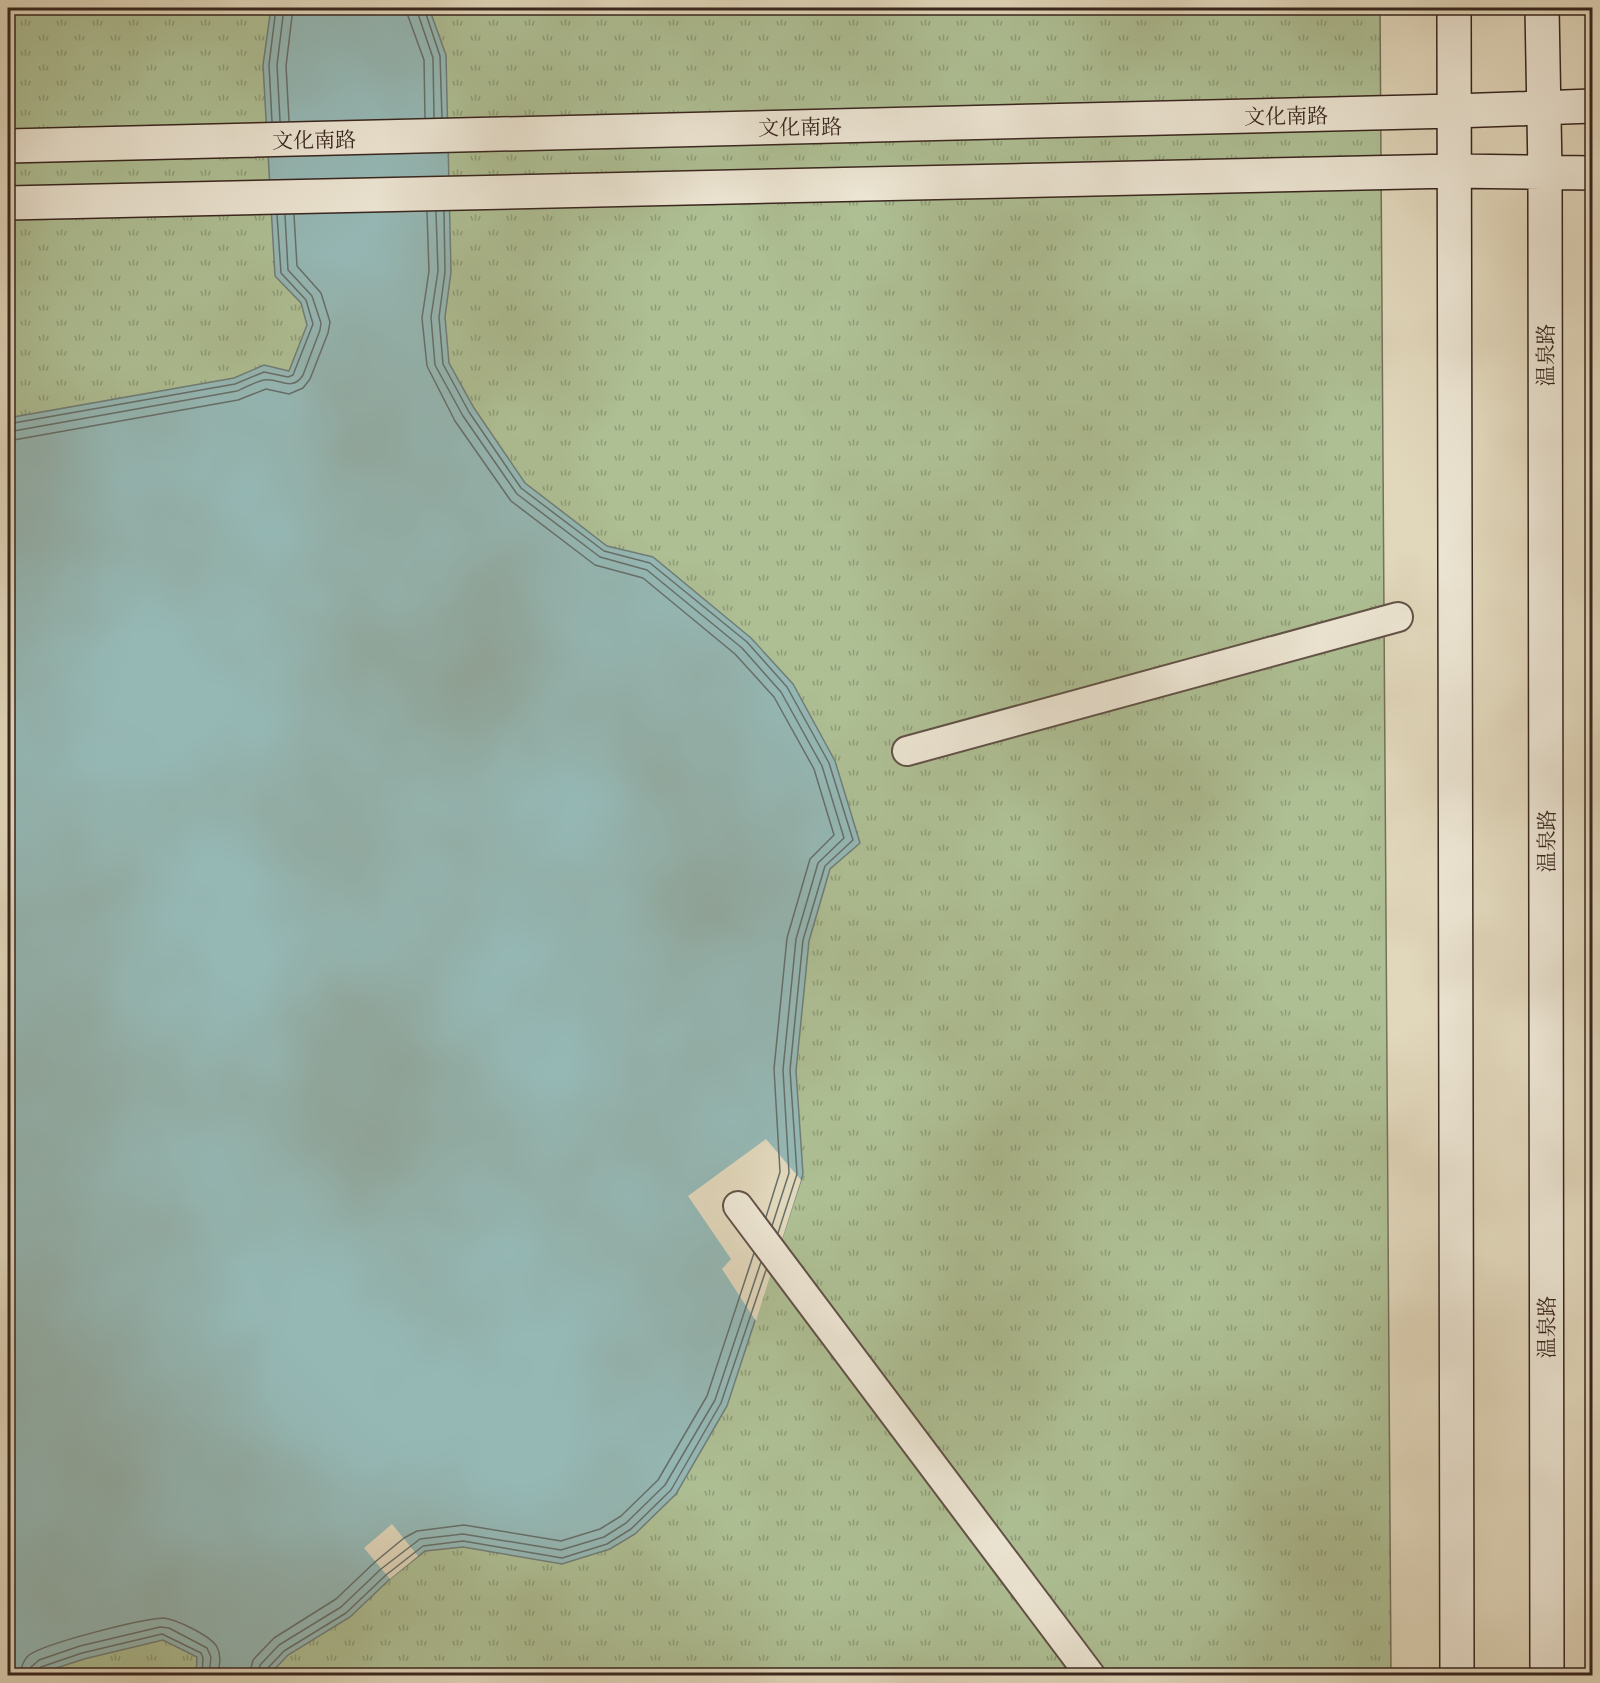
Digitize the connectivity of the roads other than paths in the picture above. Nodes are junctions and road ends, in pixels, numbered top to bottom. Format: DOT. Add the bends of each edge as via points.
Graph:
graph roads {
  1 [pos="1454,8"];
  2 [pos="1542,8"];
  3 [pos="1593,106"];
  4 [pos="1542,109"];
  5 [pos="1454,111"];
  6 [pos="8,146"];
  7 [pos="1454,171"];
  8 [pos="1545,172"];
  9 [pos="1593,173"];
  10 [pos="8,203"];
  11 [pos="1398,618"];
  12 [pos="907,751"];
  13 [pos="738,1206"];
  14 [pos="1090,1676"];
  15 [pos="1457,1676"];
  16 [pos="1547,1676"];
  1 -- 5 [label="main road"];
  2 -- 4 [label="main road, 温泉路"];
  3 -- 4 [label="main road, 文化南路"];
  4 -- 5 [label="main road, 文化南路"];
  4 -- 8 [label="main road, 温泉路"];
  5 -- 6 [label="main road, 文化南路"];
  5 -- 7 [label="main road"];
  7 -- 8 [label="main road"];
  7 -- 10 [label="main road"];
  7 -- 15 [label="main road"];
  8 -- 9 [label="main road"];
  8 -- 16 [label="main road, 温泉路"];
  11 -- 12 [label="street"];
  13 -- 14 [label="street"];
}
